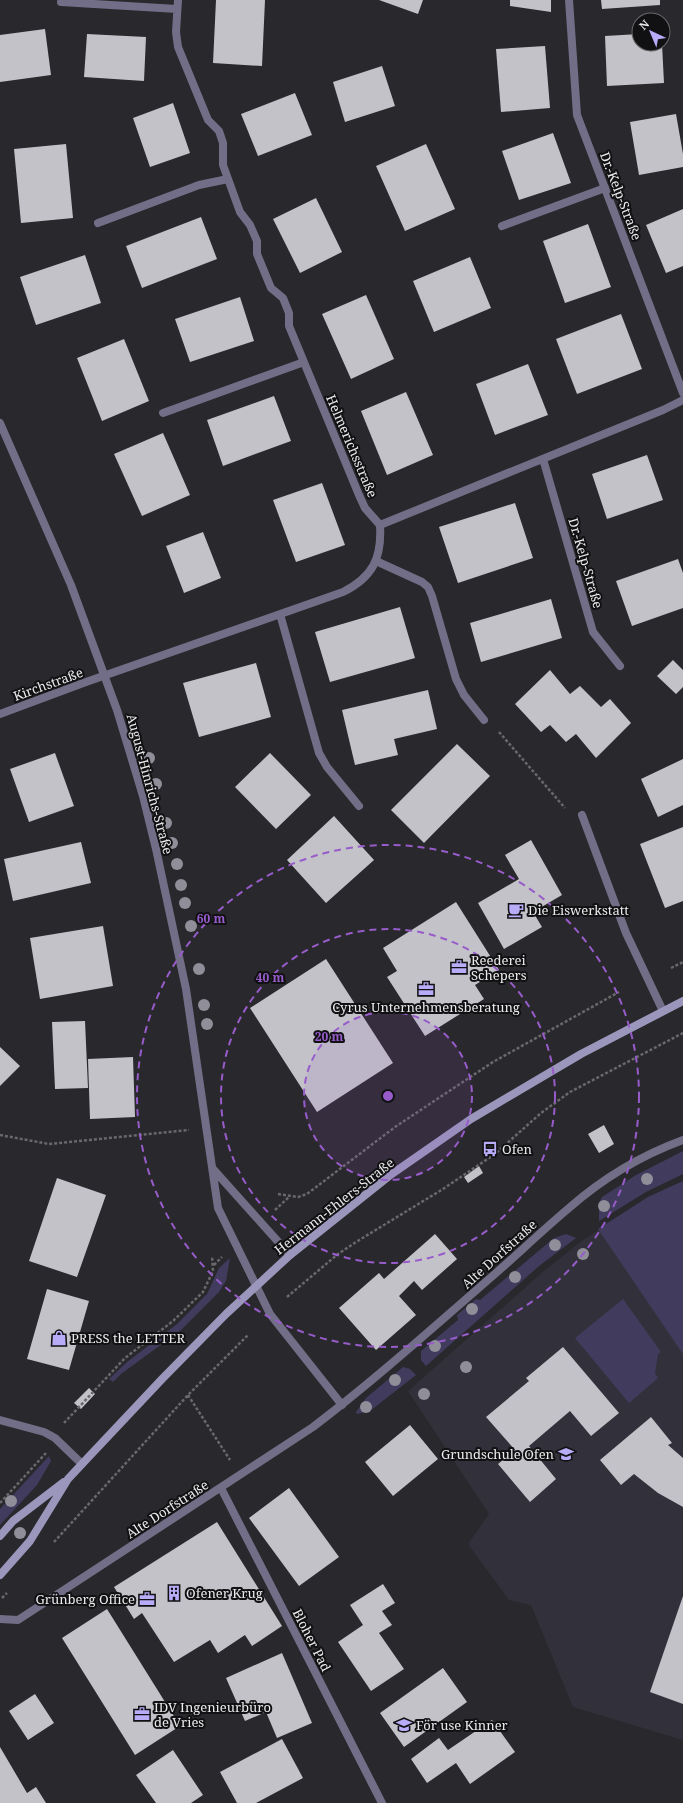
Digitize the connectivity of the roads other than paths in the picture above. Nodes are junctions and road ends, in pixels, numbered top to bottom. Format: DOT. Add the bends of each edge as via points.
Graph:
graph roads {
  1 [pos="178,0"];
  2 [pos="569,0"];
  3 [pos="61,2"];
  4 [pos="177,9"];
  5 [pos="228,179"];
  6 [pos="605,188"];
  7 [pos="98,223"];
  8 [pos="502,226"];
  9 [pos="304,362"];
  10 [pos="683,393"];
  11 [pos="683,400"];
  12 [pos="163,413"];
  13 [pos="0,423"];
  14 [pos="543,459"];
  15 [pos="380,525"];
  16 [pos="376,561"];
  17 [pos="280,614"];
  18 [pos="620,666"];
  19 [pos="105,676"];
  20 [pos="0,714"];
  21 [pos="484,720"];
  22 [pos="359,806"];
  23 [pos="582,815"];
  24 [pos="683,1001"];
  25 [pos="662,1011"];
  26 [pos="683,1140"];
  27 [pos="212,1169"];
  28 [pos="290,1255"];
  29 [pos="256,1286"];
  30 [pos="342,1405"];
  31 [pos="0,1420"];
  32 [pos="82,1464"];
  33 [pos="68,1479"];
  34 [pos="221,1488"];
  35 [pos="0,1536"];
  36 [pos="0,1575"];
  37 [pos="0,1619"];
  38 [pos="382,1803"];
  1 -- 4 [label="street, Helmerichsstraße"];
  2 -- 6 [label="street, Dr.-Kelp-Straße" via="577,115"];
  3 -- 4 [label="street"];
  4 -- 5 [label="street, Helmerichsstraße" via="178,47 208,120 219,132 223,143 222,166"];
  5 -- 7 [label="street" via="199,185"];
  5 -- 9 [label="street, Helmerichsstraße" via="240,212 257,241 258,254 271,288 282,298 288,313 289,326"];
  6 -- 8 [label="street"];
  6 -- 10 [label="street, Dr.-Kelp-Straße"];
  9 -- 12 [label="street"];
  9 -- 15 [label="street, Helmerichsstraße" via="359,495"];
  11 -- 14 [label="street"];
  13 -- 19 [label="street, August-Hinrichs-Straße" via="70,585"];
  14 -- 15 [label="street"];
  14 -- 18 [label="street, Dr.-Kelp-Straße" via="593,632"];
  15 -- 16 [label="street" via="381,538"];
  16 -- 17 [label="street" via="363,579 353,587"];
  16 -- 21 [label="street" via="428,587 456,679 464,696"];
  17 -- 19 [label="street"];
  17 -- 22 [label="street" via="319,753 327,767"];
  19 -- 20 [label="street, Kirchstraße"];
  19 -- 27 [label="street, August-Hinrichs-Straße" via="143,796 174,930 195,1042"];
  23 -- 25 [label="street" via="626,933"];
  24 -- 25 [label="street, Hermann-Ehlers-Straße"];
  25 -- 28 [label="street, Hermann-Ehlers-Straße" via="574,1058 470,1119 389,1176"];
  26 -- 30 [label="street, Alte Dorfstraße" via="611,1177 570,1207"];
  27 -- 28 [label="street"];
  27 -- 29 [label="street, August-Hinrichs-Straße" via="218,1208"];
  28 -- 29 [label="street, Hermann-Ehlers-Straße"];
  29 -- 30 [label="street" via="270,1314"];
  29 -- 32 [label="street, Hermann-Ehlers-Straße" via="163,1378"];
  30 -- 34 [label="street, Alte Dorfstraße"];
  31 -- 32 [label="street" via="44,1432 55,1438"];
  32 -- 33 [label="street, Hermann-Ehlers-Straße"];
  33 -- 35 [label="street, Hermann-Ehlers-Straße" via="13,1521"];
  33 -- 36 [label="street, Hermann-Ehlers-Straße" via="30,1541"];
  34 -- 37 [label="street, Alte Dorfstraße" via="18,1620"];
  34 -- 38 [label="street, Bloher Pad"];
}
